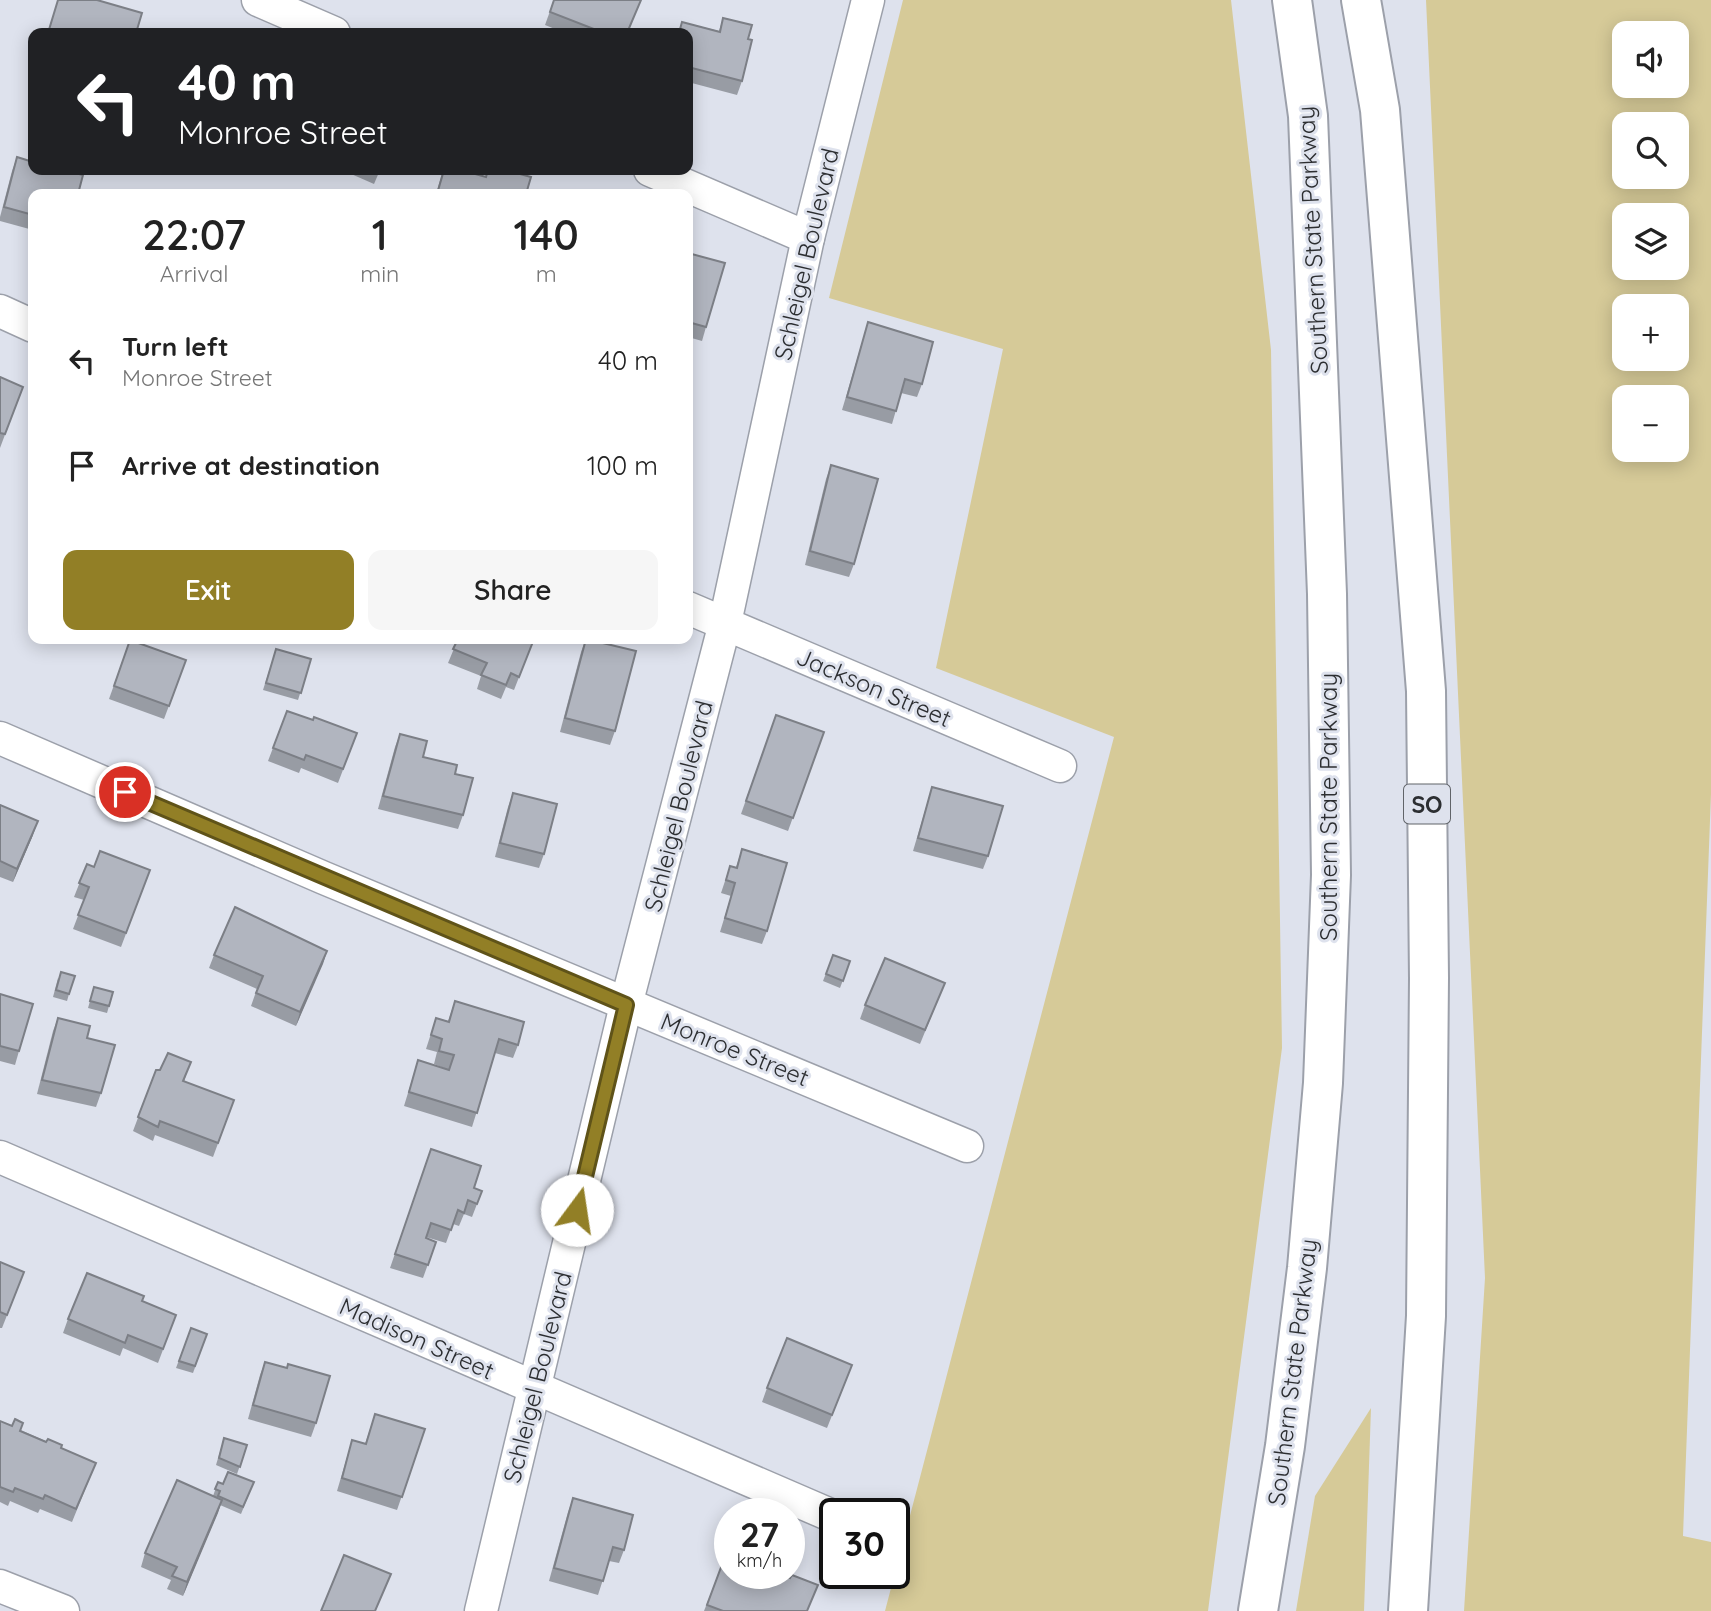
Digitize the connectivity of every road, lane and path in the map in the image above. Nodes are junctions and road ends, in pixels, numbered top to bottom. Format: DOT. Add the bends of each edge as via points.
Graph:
graph roads {
  1 [pos="257,0"];
  2 [pos="868,0"];
  3 [pos="1292,0"];
  4 [pos="1361,0"];
  5 [pos="322,28"];
  6 [pos="662,175"];
  7 [pos="808,238"];
  8 [pos="0,311"];
  9 [pos="28,324"];
  10 [pos="693,610"];
  11 [pos="725,623"];
  12 [pos="0,738"];
  13 [pos="1060,766"];
  14 [pos="626,1005"];
  15 [pos="967,1146"];
  16 [pos="0,1157"];
  17 [pos="534,1389"];
  18 [pos="819,1510"];
  19 [pos="0,1586"];
  20 [pos="63,1611"];
  21 [pos="481,1611"];
  22 [pos="1258,1611"];
  23 [pos="1408,1611"];
  1 -- 5 [label="street"];
  2 -- 7 [label="street, Schleigel Boulevard"];
  3 -- 22 [label="highway, Southern State Parkway" via="1308,116 1328,621 1331,875 1324,1083 1307,1268"];
  4 -- 23 [label="highway, SO" via="1380,110 1426,691 1426,1316"];
  6 -- 7 [label="street"];
  7 -- 11 [label="street, Schleigel Boulevard"];
  8 -- 9 [label="street"];
  10 -- 11 [label="street, Jackson Street"];
  11 -- 13 [label="street, Jackson Street"];
  11 -- 14 [label="street, Schleigel Boulevard"];
  12 -- 14 [label="street, Monroe Street"];
  14 -- 15 [label="street, Monroe Street"];
  14 -- 17 [label="street, Schleigel Boulevard"];
  16 -- 17 [label="street, Madison Street"];
  17 -- 18 [label="street, Madison Street"];
  17 -- 21 [label="street, Schleigel Boulevard"];
  19 -- 20 [label="street"];
}
